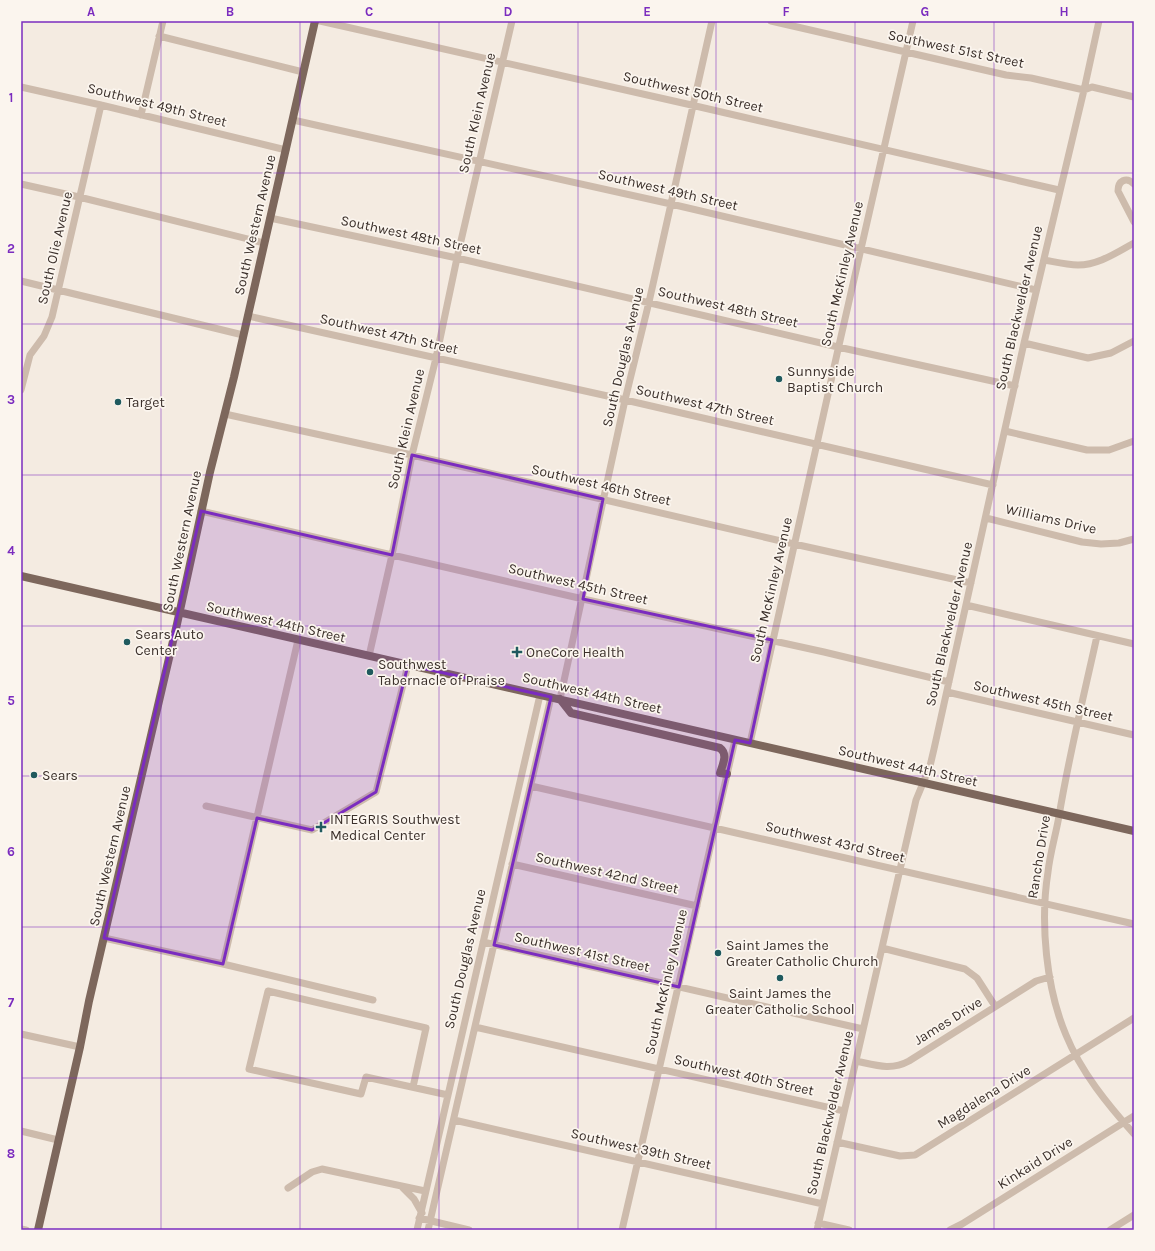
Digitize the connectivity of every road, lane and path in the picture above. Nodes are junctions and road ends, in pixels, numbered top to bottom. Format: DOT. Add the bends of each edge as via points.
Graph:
graph roads {
  1 [pos="163,21"];
  2 [pos="315,21"];
  3 [pos="320,21"];
  4 [pos="512,21"];
  5 [pos="712,21"];
  6 [pos="772,21"];
  7 [pos="913,21"];
  8 [pos="1099,21"];
  9 [pos="160,36"];
  10 [pos="906,53"];
  11 [pos="502,62"];
  12 [pos="303,72"];
  13 [pos="21,87"];
  14 [pos="1084,90"];
  15 [pos="1134,97"];
  16 [pos="101,105"];
  17 [pos="693,105"];
  18 [pos="141,115"];
  19 [pos="293,120"];
  20 [pos="286,150"];
  21 [pos="884,150"];
  22 [pos="480,161"];
  23 [pos="21,184"];
  24 [pos="1134,184"];
  25 [pos="1059,190"];
  26 [pos="79,197"];
  27 [pos="671,204"];
  28 [pos="270,218"];
  29 [pos="1134,222"];
  30 [pos="264,243"];
  31 [pos="1134,243"];
  32 [pos="862,248"];
  33 [pos="457,258"];
  34 [pos="1044,260"];
  35 [pos="21,281"];
  36 [pos="59,290"];
  37 [pos="1036,290"];
  38 [pos="650,302"];
  39 [pos="248,316"];
  40 [pos="243,335"];
  41 [pos="1134,341"];
  42 [pos="1024,343"];
  43 [pos="838,347"];
  44 [pos="436,358"];
  45 [pos="22,379"];
  46 [pos="1015,386"];
  47 [pos="21,390"];
  48 [pos="625,400"];
  49 [pos="225,414"];
  50 [pos="1005,431"];
  51 [pos="1134,440"];
  52 [pos="817,444"];
  53 [pos="412,455"];
  54 [pos="993,485"];
  55 [pos="603,499"];
  56 [pos="201,511"];
  57 [pos="986,518"];
  58 [pos="1134,539"];
  59 [pos="794,544"];
  60 [pos="392,556"];
  61 [pos="21,576"];
  62 [pos="971,583"];
  63 [pos="583,599"];
  64 [pos="966,605"];
  65 [pos="180,613"];
  66 [pos="1097,636"];
  67 [pos="298,640"];
  68 [pos="772,640"];
  69 [pos="1134,644"];
  70 [pos="369,656"];
  71 [pos="408,665"];
  72 [pos="949,682"];
  73 [pos="947,692"];
  74 [pos="540,695"];
  75 [pos="551,697"];
  76 [pos="560,699"];
  77 [pos="1078,722"];
  78 [pos="1134,735"];
  79 [pos="735,740"];
  80 [pos="750,743"];
  81 [pos="724,773"];
  82 [pos="923,782"];
  83 [pos="531,786"];
  84 [pos="206,806"];
  85 [pos="1059,814"];
  86 [pos="257,818"];
  87 [pos="715,828"];
  88 [pos="1134,831"];
  89 [pos="512,864"];
  90 [pos="900,870"];
  91 [pos="1044,903"];
  92 [pos="697,906"];
  93 [pos="1134,924"];
  94 [pos="104,938"];
  95 [pos="483,942"];
  96 [pos="494,945"];
  97 [pos="882,948"];
  98 [pos="223,964"];
  99 [pos="1050,977"];
  100 [pos="679,987"];
  101 [pos="373,1000"];
  102 [pos="995,1006"];
  103 [pos="1134,1018"];
  104 [pos="475,1027"];
  105 [pos="863,1030"];
  106 [pos="21,1034"];
  107 [pos="80,1047"];
  108 [pos="1076,1055"];
  109 [pos="856,1061"];
  110 [pos="659,1069"];
  111 [pos="413,1087"];
  112 [pos="448,1095"];
  113 [pos="844,1111"];
  114 [pos="1134,1116"];
  115 [pos="454,1120"];
  116 [pos="1124,1123"];
  117 [pos="21,1131"];
  118 [pos="1134,1134"];
  119 [pos="58,1140"];
  120 [pos="837,1142"];
  121 [pos="638,1162"];
  122 [pos="402,1186"];
  123 [pos="288,1188"];
  124 [pos="426,1191"];
  125 [pos="823,1204"];
  126 [pos="420,1215"];
  127 [pos="1134,1215"];
  128 [pos="430,1221"];
  129 [pos="818,1226"];
  130 [pos="21,1229"];
  131 [pos="26,1230"];
  132 [pos="38,1230"];
  133 [pos="416,1230"];
  134 [pos="428,1230"];
  135 [pos="469,1230"];
  136 [pos="622,1230"];
  137 [pos="849,1230"];
  138 [pos="950,1230"];
  139 [pos="1110,1230"];
  1 -- 9 [label="street"];
  2 -- 12 [label="main road, South Western Avenue"];
  3 -- 11 [label="street, Southwest 50th Street"];
  4 -- 11 [label="street, South Klein Avenue"];
  5 -- 17 [label="street, South Douglas Avenue"];
  6 -- 10 [label="street, Southwest 51st Street"];
  7 -- 10 [label="street, South McKinley Avenue"];
  8 -- 14 [label="street, South Blackwelder Avenue"];
  9 -- 12 [label="street"];
  9 -- 18 [label="street"];
  10 -- 14 [label="street, Southwest 51st Street"];
  10 -- 21 [label="street, South McKinley Avenue"];
  11 -- 17 [label="street, Southwest 50th Street"];
  11 -- 22 [label="street, South Klein Avenue"];
  12 -- 19 [label="main road, South Western Avenue"];
  13 -- 16 [label="street, Southwest 49th Street"];
  14 -- 15 [label="street, Southwest 51st Street" via="1092,87"];
  14 -- 25 [label="street, South Blackwelder Avenue"];
  16 -- 18 [label="street, Southwest 49th Street"];
  16 -- 26 [label="street, South Olie Avenue"];
  17 -- 21 [label="street, Southwest 50th Street"];
  17 -- 27 [label="street, South Douglas Avenue"];
  18 -- 20 [label="street, Southwest 49th Street"];
  19 -- 20 [label="main road, South Western Avenue"];
  19 -- 22 [label="street, Southwest 49th Street"];
  20 -- 28 [label="main road, South Western Avenue"];
  21 -- 25 [label="street, Southwest 50th Street"];
  21 -- 32 [label="street, South McKinley Avenue"];
  22 -- 27 [label="street, Southwest 49th Street"];
  22 -- 33 [label="street, South Klein Avenue"];
  23 -- 26 [label="street"];
  24 -- 29 [label="street" via="1129,180 1123,180 1118,191"];
  25 -- 34 [label="street, South Blackwelder Avenue"];
  26 -- 30 [label="street"];
  26 -- 36 [label="street, South Olie Avenue"];
  27 -- 32 [label="street, Southwest 49th Street"];
  27 -- 38 [label="street, South Douglas Avenue"];
  28 -- 30 [label="main road, South Western Avenue"];
  28 -- 33 [label="street, Southwest 48th Street"];
  30 -- 39 [label="main road, South Western Avenue"];
  31 -- 34 [label="street" via="1090,263 1079,265"];
  32 -- 37 [label="street, Southwest 49th Street"];
  32 -- 43 [label="street, South McKinley Avenue"];
  33 -- 38 [label="street, Southwest 48th Street"];
  33 -- 44 [label="street, South Klein Avenue"];
  34 -- 37 [label="street, South Blackwelder Avenue"];
  35 -- 36 [label="street"];
  36 -- 40 [label="street"];
  36 -- 45 [label="street, South Olie Avenue" via="48,328 30,355"];
  37 -- 42 [label="street, South Blackwelder Avenue"];
  38 -- 43 [label="street, Southwest 48th Street"];
  38 -- 48 [label="street, South Douglas Avenue"];
  39 -- 40 [label="main road, South Western Avenue"];
  39 -- 44 [label="street, Southwest 47th Street"];
  40 -- 49 [label="main road, South Western Avenue"];
  41 -- 42 [label="street" via="1111,353 1088,358"];
  42 -- 46 [label="street, South Blackwelder Avenue"];
  43 -- 46 [label="street, Southwest 48th Street"];
  43 -- 52 [label="street, South McKinley Avenue"];
  44 -- 48 [label="street, Southwest 47th Street"];
  44 -- 53 [label="street, South Klein Avenue"];
  45 -- 47 [label="street, South Olie Avenue"];
  46 -- 50 [label="street, South Blackwelder Avenue"];
  48 -- 52 [label="street, Southwest 47th Street"];
  48 -- 55 [label="street, South Douglas Avenue"];
  49 -- 53 [label="street, Southwest 46th Street"];
  49 -- 56 [label="main road, South Western Avenue"];
  50 -- 51 [label="street" via="1087,450 1109,450"];
  50 -- 54 [label="street, South Blackwelder Avenue"];
  52 -- 54 [label="street, Southwest 47th Street"];
  52 -- 59 [label="street, South McKinley Avenue"];
  53 -- 55 [label="street, Southwest 46th Street"];
  53 -- 60 [label="street, South Klein Avenue"];
  54 -- 57 [label="street, South Blackwelder Avenue"];
  55 -- 59 [label="street, Southwest 46th Street"];
  55 -- 63 [label="street, South Douglas Avenue"];
  56 -- 60 [label="street, Southwest 45th Street"];
  56 -- 65 [label="main road, South Western Avenue"];
  57 -- 58 [label="street, Williams Drive" via="1082,542 1119,543"];
  57 -- 62 [label="street, South Blackwelder Avenue"];
  59 -- 62 [label="street, Southwest 46th Street"];
  59 -- 68 [label="street, South McKinley Avenue"];
  60 -- 63 [label="street, Southwest 45th Street"];
  60 -- 70 [label="street, South Klein Avenue"];
  61 -- 65 [label="main road, Southwest 44th Street"];
  62 -- 64 [label="street, South Blackwelder Avenue"];
  63 -- 68 [label="street, Southwest 45th Street"];
  63 -- 76 [label="street, South Douglas Avenue"];
  64 -- 66 [label="street"];
  64 -- 72 [label="street, South Blackwelder Avenue"];
  65 -- 67 [label="main road, Southwest 44th Street"];
  65 -- 94 [label="main road, South Western Avenue"];
  66 -- 69 [label="street"];
  66 -- 77 [label="street, Rancho Drive"];
  67 -- 70 [label="main road, Southwest 44th Street"];
  67 -- 86 [label="street"];
  68 -- 72 [label="street, Southwest 45th Street"];
  68 -- 80 [label="street, South McKinley Avenue"];
  70 -- 71 [label="main road, Southwest 44th Street"];
  71 -- 74 [label="main road, Southwest 44th Street"];
  71 -- 86 [label="street" via="376,792 312,830"];
  72 -- 73 [label="street, South Blackwelder Avenue"];
  73 -- 77 [label="street, Southwest 45th Street"];
  73 -- 82 [label="street, South Blackwelder Avenue" via="930,766"];
  74 -- 75 [label="main road, Southwest 44th Street"];
  74 -- 95 [label="street, South Douglas Avenue"];
  75 -- 76 [label="main road, Southwest 44th Street"];
  75 -- 83 [label="street, South Douglas Avenue"];
  76 -- 79 [label="main road, Southwest 44th Street"];
  76 -- 81 [label="main road" via="571,713 720,748 724,755"];
  77 -- 78 [label="street, Southwest 45th Street"];
  77 -- 85 [label="street, Rancho Drive"];
  79 -- 80 [label="main road, Southwest 44th Street"];
  79 -- 81 [label="street, South McKinley Avenue"];
  80 -- 82 [label="main road, Southwest 44th Street"];
  81 -- 87 [label="street, South McKinley Avenue"];
  82 -- 85 [label="main road, Southwest 44th Street"];
  82 -- 90 [label="street, South Blackwelder Avenue" via="916,800"];
  83 -- 87 [label="street, Southwest 43rd Street"];
  83 -- 89 [label="street, South Douglas Avenue"];
  84 -- 86 [label="street"];
  85 -- 88 [label="main road, Southwest 44th Street"];
  85 -- 91 [label="street, Rancho Drive"];
  86 -- 98 [label="street"];
  87 -- 90 [label="street, Southwest 43rd Street"];
  87 -- 92 [label="street, South McKinley Avenue"];
  89 -- 92 [label="street, Southwest 42nd Street"];
  89 -- 96 [label="street, South Douglas Avenue"];
  90 -- 91 [label="street, Southwest 43rd Street"];
  90 -- 97 [label="street, South Blackwelder Avenue"];
  91 -- 93 [label="street, Southwest 43rd Street"];
  91 -- 99 [label="street, Rancho Drive"];
  92 -- 100 [label="street, South McKinley Avenue"];
  94 -- 98 [label="street"];
  94 -- 107 [label="main road, South Western Avenue"];
  95 -- 96 [label="street, Southwest 41st Street"];
  95 -- 112 [label="street, South Douglas Avenue"];
  96 -- 100 [label="street, Southwest 41st Street"];
  96 -- 104 [label="street, South Douglas Avenue"];
  97 -- 102 [label="street" via="965,969 977,978"];
  97 -- 105 [label="street, South Blackwelder Avenue"];
  98 -- 101 [label="street"];
  99 -- 102 [label="street, James Drive" via="1036,981"];
  99 -- 108 [label="street, Rancho Drive" via="1065,1035"];
  100 -- 105 [label="street, Southwest 41st Street"];
  100 -- 110 [label="street, South McKinley Avenue"];
  102 -- 109 [label="street, James Drive" via="900,1066 882,1067"];
  103 -- 108 [label="street, Magdalena Drive"];
  104 -- 110 [label="street, Southwest 40th Street"];
  104 -- 115 [label="street, South Douglas Avenue"];
  105 -- 109 [label="street, South Blackwelder Avenue"];
  106 -- 107 [label="street"];
  107 -- 119 [label="main road, South Western Avenue"];
  108 -- 116 [label="street, Rancho Drive"];
  108 -- 120 [label="street, Magdalena Drive" via="915,1155 896,1156"];
  109 -- 113 [label="street, South Blackwelder Avenue"];
  110 -- 113 [label="street, Southwest 40th Street"];
  110 -- 121 [label="street, South McKinley Avenue"];
  111 -- 111 [label="street" via="366,1077 361,1094 249,1068 268,991 426,1028"];
  111 -- 112 [label="street"];
  112 -- 124 [label="street, South Douglas Avenue"];
  113 -- 120 [label="street, South Blackwelder Avenue"];
  114 -- 116 [label="street, Kinkaid Drive"];
  115 -- 121 [label="street, Southwest 39th Street"];
  115 -- 128 [label="street, South Douglas Avenue"];
  116 -- 118 [label="street, Rancho Drive"];
  116 -- 138 [label="street, Kinkaid Drive"];
  117 -- 119 [label="street"];
  119 -- 132 [label="main road, South Western Avenue"];
  120 -- 125 [label="street, South Blackwelder Avenue"];
  121 -- 125 [label="street, Southwest 39th Street"];
  121 -- 136 [label="street, South McKinley Avenue"];
  122 -- 123 [label="street" via="322,1169 312,1172"];
  122 -- 124 [label="street"];
  122 -- 126 [label="street" via="414,1200"];
  124 -- 126 [label="street, South Douglas Avenue"];
  125 -- 129 [label="street, South Blackwelder Avenue"];
  126 -- 128 [label="street"];
  126 -- 133 [label="street, South Douglas Avenue"];
  127 -- 139 [label="street"];
  128 -- 134 [label="street, South Douglas Avenue"];
  128 -- 135 [label="street"];
  129 -- 137 [label="street"];
  130 -- 131 [label="street"];
}
